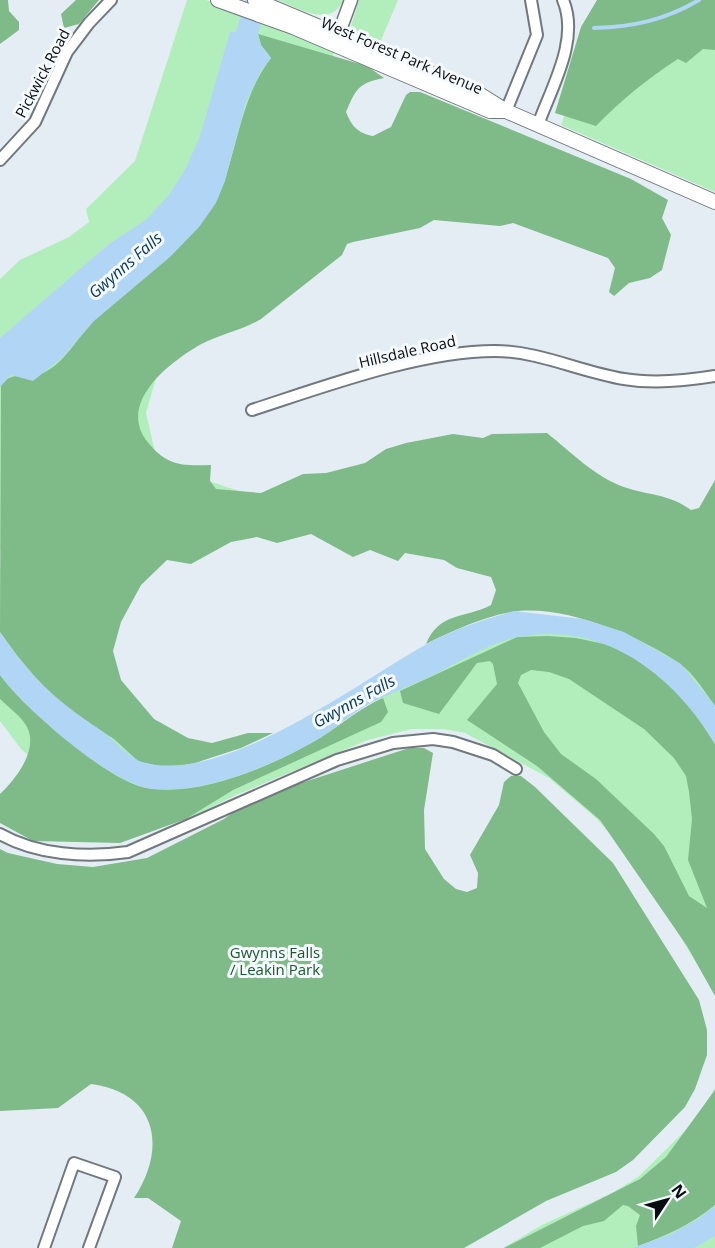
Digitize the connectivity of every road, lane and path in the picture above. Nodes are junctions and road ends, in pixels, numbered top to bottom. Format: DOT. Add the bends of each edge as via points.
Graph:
graph roads {
  1 [pos="111,0"];
  2 [pos="218,0"];
  3 [pos="255,0"];
  4 [pos="351,0"];
  5 [pos="531,0"];
  6 [pos="563,0"];
  7 [pos="294,20"];
  8 [pos="337,39"];
  9 [pos="506,111"];
  10 [pos="537,125"];
  11 [pos="0,160"];
  12 [pos="715,202"];
  13 [pos="715,376"];
  14 [pos="252,410"];
  15 [pos="516,769"];
  16 [pos="0,834"];
  17 [pos="44,1248"];
  18 [pos="89,1248"];
  1 -- 11 [label="street, Pickwick Road" via="67,52 35,122"];
  2 -- 7 [label="main road, West Forest Park Avenue"];
  3 -- 7 [label="main road, West Forest Park Avenue"];
  4 -- 8 [label="street"];
  5 -- 9 [label="street" via="537,36"];
  6 -- 10 [label="street" via="568,36"];
  7 -- 8 [label="main road, West Forest Park Avenue"];
  8 -- 9 [label="main road, West Forest Park Avenue" via="490,111"];
  9 -- 10 [label="main road, West Forest Park Avenue"];
  10 -- 12 [label="main road, West Forest Park Avenue"];
  13 -- 14 [label="street, Hillsdale Road" via="640,381 514,352 468,352 424,359"];
  15 -- 16 [label="street" via="493,755 453,742 407,740 337,760 147,845 111,854 39,849"];
  17 -- 18 [label="street" via="74,1163 115,1177"];
}
